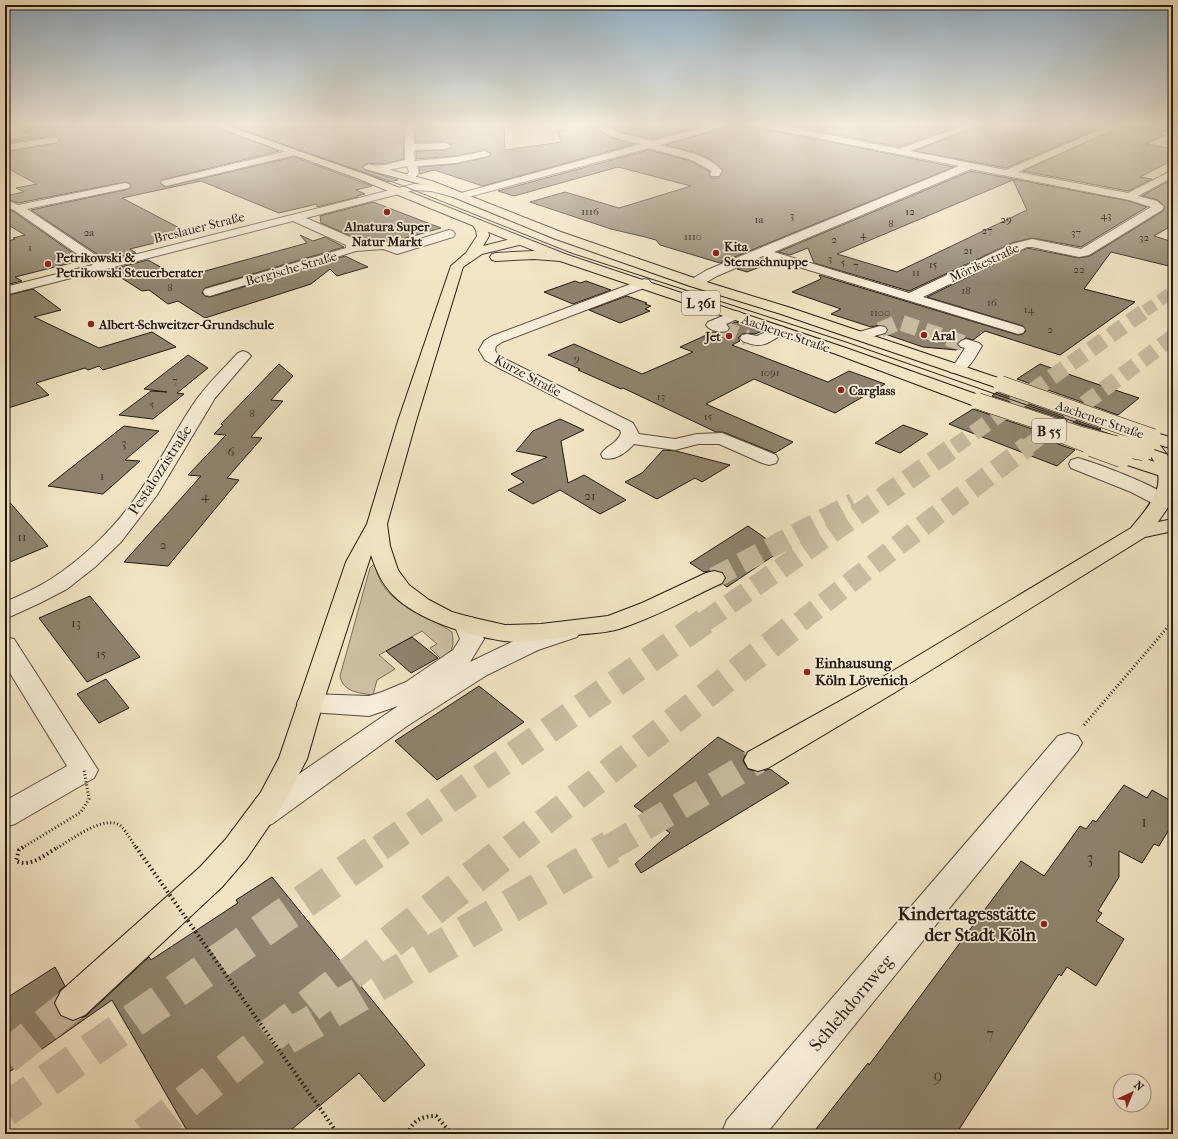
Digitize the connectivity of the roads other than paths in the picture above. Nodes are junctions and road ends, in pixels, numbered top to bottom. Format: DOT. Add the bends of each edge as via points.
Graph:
graph roads {
  1 [pos="193,177"];
  2 [pos="363,177"];
  3 [pos="406,177"];
  4 [pos="529,177"];
  5 [pos="942,177"];
  6 [pos="1028,177"];
  7 [pos="1165,177"];
  8 [pos="409,178"];
  9 [pos="166,183"];
  10 [pos="125,186"];
  11 [pos="399,192"];
  12 [pos="461,196"];
  13 [pos="1129,197"];
  14 [pos="5,202"];
  15 [pos="384,205"];
  16 [pos="18,208"];
  17 [pos="311,214"];
  18 [pos="296,218"];
  19 [pos="477,223"];
  20 [pos="449,234"];
  21 [pos="557,235"];
  22 [pos="525,243"];
  23 [pos="352,248"];
  24 [pos="762,252"];
  25 [pos="470,254"];
  26 [pos="496,257"];
  27 [pos="561,257"];
  28 [pos="104,266"];
  29 [pos="453,276"];
  30 [pos="694,283"];
  31 [pos="644,284"];
  32 [pos="5,291"];
  33 [pos="210,292"];
  34 [pos="911,297"];
  35 [pos="735,315"];
  36 [pos="722,328"];
  37 [pos="779,330"];
  38 [pos="880,330"];
  39 [pos="1018,330"];
  40 [pos="860,336"];
  41 [pos="747,338"];
  42 [pos="966,344"];
  43 [pos="243,356"];
  44 [pos="956,369"];
  45 [pos="978,401"];
  46 [pos="1048,401"];
  47 [pos="628,438"];
  48 [pos="1155,444"];
  49 [pos="610,454"];
  50 [pos="768,459"];
  51 [pos="1078,464"];
  52 [pos="1171,473"];
  53 [pos="1163,501"];
  54 [pos="377,524"];
  55 [pos="1173,525"];
  56 [pos="1138,532"];
  57 [pos="714,578"];
  58 [pos="5,611"];
  59 [pos="466,624"];
  60 [pos="575,628"];
  61 [pos="5,645"];
  62 [pos="310,703"];
  63 [pos="1068,743"];
  64 [pos="758,760"];
  65 [pos="5,815"];
  66 [pos="258,818"];
  67 [pos="73,1003"];
  68 [pos="741,1134"];
  1 -- 9 [label="street"];
  2 -- 11 [label="main road, Aachener Straße / L 361"];
  3 -- 8 [label="main road, Aachener Straße / L 361"];
  4 -- 12 [label="street"];
  5 -- 24 [label="street"];
  6 -- 13 [label="street"];
  7 -- 13 [label="street"];
  8 -- 11 [label="street" via="401,185"];
  8 -- 12 [label="main road, Aachener Straße / L 361"];
  10 -- 16 [label="street"];
  11 -- 12 [label="street, Aachener Straße" via="423,187"];
  11 -- 17 [label="street, Breslauer Straße"];
  11 -- 19 [label="main road, Aachener Straße / L 361"];
  12 -- 21 [label="main road, Aachener Straße / L 361"];
  13 -- 34 [label="street, Mörikestraße" via="1153,203 1158,208 1085,252 1079,254 1025,243"];
  14 -- 16 [label="street"];
  15 -- 17 [label="street" via="325,220"];
  16 -- 28 [label="street"];
  17 -- 18 [label="street, Breslauer Straße"];
  18 -- 23 [label="street, Bergische Straße" via="346,240 353,244"];
  18 -- 28 [label="street, Breslauer Straße"];
  19 -- 22 [label="main road, Aachener Straße / L 361"];
  19 -- 25 [label="main road" via="483,236"];
  20 -- 23 [label="street" via="396,250 384,245"];
  21 -- 22 [label="main road"];
  21 -- 30 [label="main road, Aachener Straße / L 361"];
  22 -- 25 [label="main road"];
  22 -- 26 [label="main road"];
  22 -- 27 [label="main road, Aachener Straße / L 361"];
  23 -- 33 [label="street, Bergische Straße" via="342,254"];
  24 -- 30 [label="street"];
  24 -- 34 [label="street"];
  25 -- 29 [label="main road" via="457,266"];
  26 -- 27 [label="main road"];
  26 -- 29 [label="main road"];
  27 -- 31 [label="main road, Aachener Straße / L 361"];
  28 -- 32 [label="street, Breslauer Straße"];
  29 -- 54 [label="main road"];
  30 -- 40 [label="main road, Aachener Straße / L 361"];
  31 -- 35 [label="main road, Aachener Straße / L 361"];
  31 -- 47 [label="street, Kurze Straße" via="497,339 489,344 487,350 491,357 503,364 619,422 627,427 630,433"];
  34 -- 39 [label="street"];
  35 -- 36 [label="street" via="713,325"];
  35 -- 37 [label="main road, Aachener Straße / L 361"];
  37 -- 41 [label="street" via="758,342"];
  37 -- 45 [label="main road, Aachener Straße / L 361"];
  38 -- 40 [label="street"];
  40 -- 44 [label="main road, Aachener Straße / L 361"];
  42 -- 44 [label="street" via="974,346 962,365"];
  43 -- 58 [label="street, Pestalozzistraße" via="218,383 156,482 107,544 58,584"];
  44 -- 46 [label="main road, Aachener Straße / L 361, bridge"];
  45 -- 48 [label="main road, bridge" via="1102,442"];
  45 -- 52 [label="main road, Aachener Straße / B 55, bridge" via="1010,416"];
  46 -- 48 [label="main road, Aachener Straße / B 55, bridge"];
  47 -- 49 [label="street" via="627,442"];
  47 -- 50 [label="street" via="675,445 697,439 722,438"];
  48 -- 52 [label="main road"];
  51 -- 53 [label="street"];
  52 -- 53 [label="main road"];
  53 -- 56 [label="main road"];
  54 -- 59 [label="main road" via="378,546 387,571 401,590 421,605 444,617"];
  54 -- 62 [label="main road" via="357,562"];
  55 -- 56 [label="main road"];
  56 -- 64 [label="main road" via="886,686"];
  57 -- 60 [label="main road" via="611,623"];
  59 -- 60 [label="main road" via="506,633"];
  59 -- 62 [label="street" via="472,639 462,656 415,688 369,706"];
  60 -- 66 [label="street" via="529,644 478,669 398,719"];
  61 -- 65 [label="street" via="84,770"];
  62 -- 66 [label="main road" via="293,759"];
  63 -- 68 [label="street, Schlehdornweg"];
  66 -- 67 [label="main road" via="236,849 211,877"];
}
